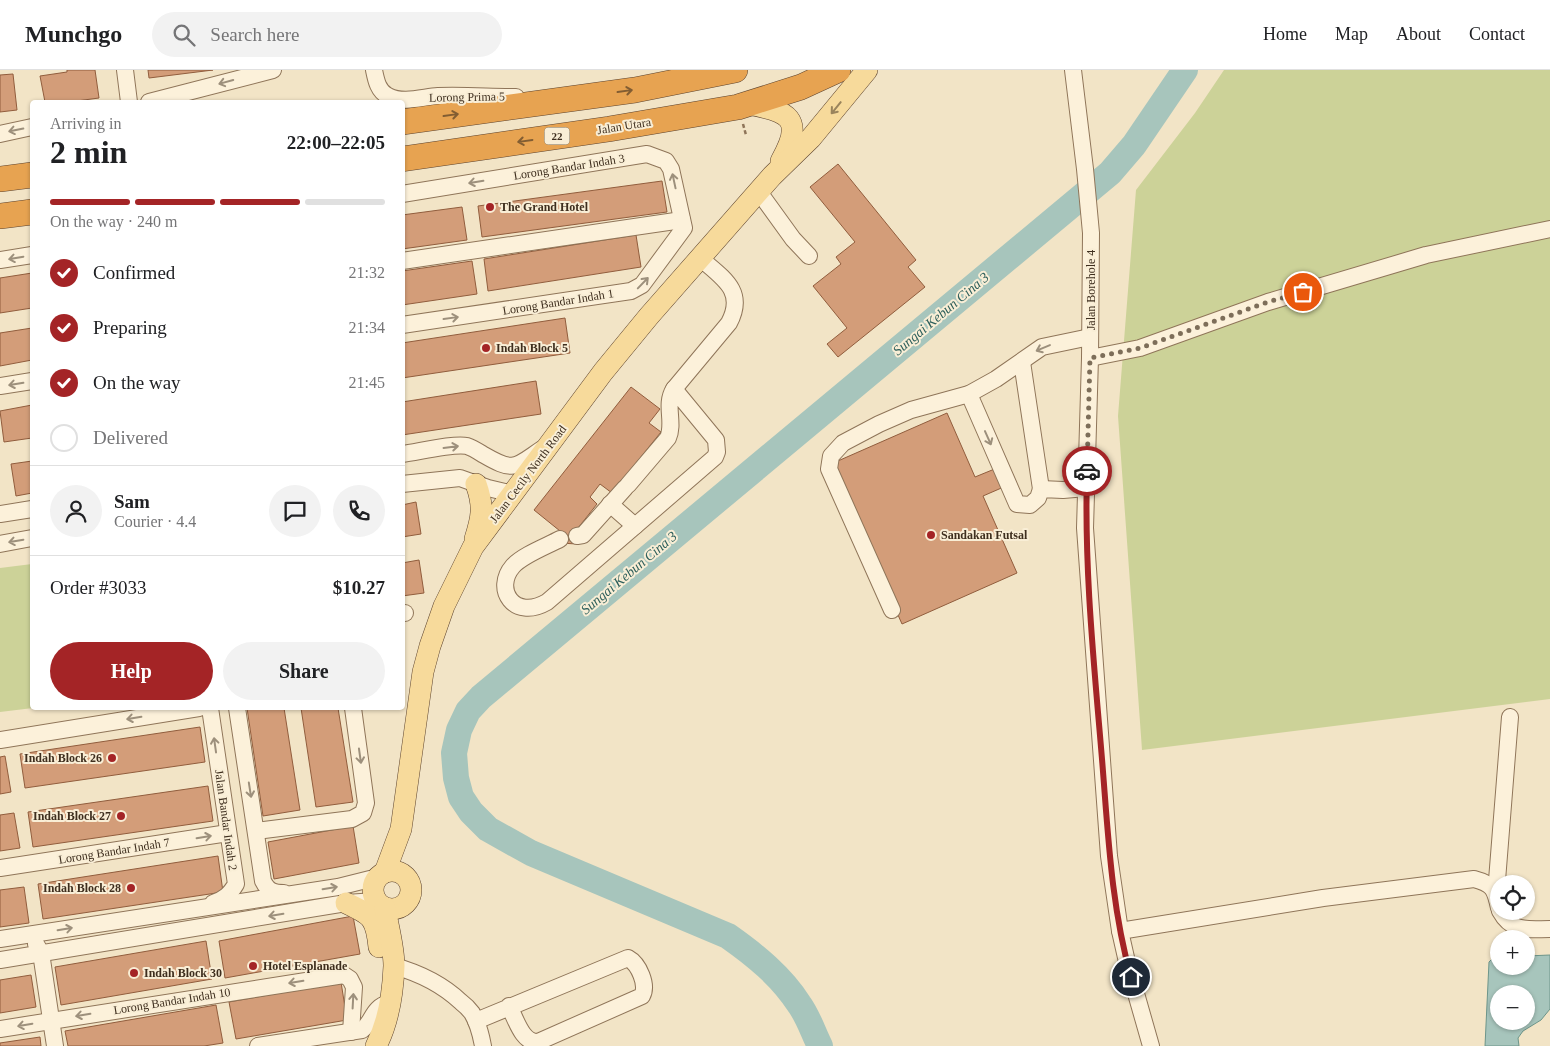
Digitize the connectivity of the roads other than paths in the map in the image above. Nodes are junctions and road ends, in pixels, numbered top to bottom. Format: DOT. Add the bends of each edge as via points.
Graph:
graph roads {
  1 [pos="124,70"];
  2 [pos="273,70"];
  3 [pos="374,70"];
  4 [pos="735,70"];
  5 [pos="838,70"];
  6 [pos="867,70"];
  7 [pos="1073,70"];
  8 [pos="694,74"];
  9 [pos="577,97"];
  10 [pos="129,100"];
  11 [pos="157,100"];
  12 [pos="747,104"];
  13 [pos="405,122"];
  14 [pos="30,127"];
  15 [pos="0,134"];
  16 [pos="405,159"];
  17 [pos="30,175"];
  18 [pos="0,180"];
  19 [pos="765,184"];
  20 [pos="405,194"];
  21 [pos="30,212"];
  22 [pos="0,216"];
  23 [pos="683,224"];
  24 [pos="1550,230"];
  25 [pos="30,255"];
  26 [pos="810,256"];
  27 [pos="700,258"];
  28 [pos="0,260"];
  29 [pos="405,261"];
  30 [pos="405,325"];
  31 [pos="1090,337"];
  32 [pos="1090,358"];
  33 [pos="1022,362"];
  34 [pos="30,381"];
  35 [pos="0,386"];
  36 [pos="674,388"];
  37 [pos="969,394"];
  38 [pos="551,442"];
  39 [pos="405,454"];
  40 [pos="501,465"];
  41 [pos="405,484"];
  42 [pos="482,486"];
  43 [pos="1086,488"];
  44 [pos="1041,489"];
  45 [pos="513,494"];
  46 [pos="610,504"];
  47 [pos="30,509"];
  48 [pos="0,514"];
  49 [pos="635,526"];
  50 [pos="30,538"];
  51 [pos="560,539"];
  52 [pos="0,544"];
  53 [pos="473,547"];
  54 [pos="602,554"];
  55 [pos="892,610"];
  56 [pos="188,710"];
  57 [pos="210,710"];
  58 [pos="238,710"];
  59 [pos="353,710"];
  60 [pos="1510,717"];
  61 [pos="0,740"];
  62 [pos="256,831"];
  63 [pos="228,833"];
  64 [pos="0,868"];
  65 [pos="388,874"];
  66 [pos="1500,875"];
  67 [pos="262,881"];
  68 [pos="236,884"];
  69 [pos="1490,887"];
  70 [pos="301,893"];
  71 [pos="346,903"];
  72 [pos="388,905"];
  73 [pos="197,909"];
  74 [pos="1505,920"];
  75 [pos="1550,929"];
  76 [pos="1120,931"];
  77 [pos="0,939"];
  78 [pos="0,946"];
  79 [pos="41,953"];
  80 [pos="0,960"];
  81 [pos="393,964"];
  82 [pos="390,998"];
  83 [pos="510,1006"];
  84 [pos="51,1020"];
  85 [pos="476,1021"];
  86 [pos="0,1029"];
  87 [pos="351,1032"];
  88 [pos="55,1046"];
  89 [pos="258,1046"];
  90 [pos="376,1046"];
  91 [pos="482,1046"];
  92 [pos="1150,1046"];
  1 -- 10 [label="street"];
  2 -- 11 [label="street, one-way"];
  3 -- 9 [label="street, Lorong Prima 5" via="382,92 398,99 438,96"];
  4 -- 8 [label="highway"];
  5 -- 12 [label="highway, Jalan Utara / 22" via="801,87"];
  6 -- 19 [label="main road, Jalan Cecily North Road, one-way" via="816,132"];
  7 -- 31 [label="street, Jalan Borehole 4" via="1091,233"];
  9 -- 8 [label="highway, one-way" via="639,89"];
  13 -- 9 [label="highway, one-way"];
  12 -- 16 [label="highway, Jalan Utara / 22, one-way" via="711,113"];
  12 -- 19 [label="main road, Jalan Cecily North Road" via="782,113 793,127 789,145"];
  14 -- 15 [label="street, one-way"];
  17 -- 18 [label="highway"];
  19 -- 26 [label="street" via="794,240"];
  19 -- 27 [label="main road, Jalan Cecily North Road"];
  23 -- 20 [label="street, Lorong Bandar Indah 3, one-way" via="671,169 666,161 646,154"];
  21 -- 22 [label="highway"];
  23 -- 29 [label="street"];
  30 -- 23 [label="street, Lorong Bandar Indah 1, one-way" via="631,291 642,285"];
  24 -- 32 [label="street" via="1426,255 1268,302 1140,348"];
  25 -- 28 [label="street, one-way"];
  27 -- 36 [label="street" via="728,284 734,294 735,312"];
  27 -- 38 [label="main road, Jalan Cecily North Road" via="609,365"];
  31 -- 32 [label="street, Jalan Borehole 4"];
  31 -- 33 [label="street, one-way" via="1042,347"];
  32 -- 43 [label="street, Jalan Borehole 4"];
  33 -- 37 [label="street"];
  33 -- 44 [label="street"];
  34 -- 35 [label="street, one-way"];
  36 -- 46 [label="street" via="669,400 668,438"];
  36 -- 49 [label="street" via="712,434 717,452"];
  37 -- 44 [label="street, one-way" via="1017,504 1030,505 1038,498"];
  37 -- 55 [label="street" via="911,410 879,424 843,444 831,456 830,469"];
  38 -- 40 [label="street" via="516,465"];
  38 -- 45 [label="main road, Jalan Cecily North Road"];
  39 -- 40 [label="street, one-way" via="467,446"];
  40 -- 42 [label="street"];
  41 -- 42 [label="street" via="460,478"];
  42 -- 45 [label="street"];
  42 -- 53 [label="main road" via="482,513"];
  43 -- 44 [label="street"];
  43 -- 76 [label="street, Jalan Borehole 4" via="1085,528 1095,675 1109,856"];
  45 -- 53 [label="main road, Jalan Cecily North Road"];
  46 -- 49 [label="street"];
  46 -- 54 [label="street" via="580,535"];
  47 -- 48 [label="street"];
  49 -- 54 [label="street"];
  50 -- 52 [label="street, one-way"];
  51 -- 54 [label="street" via="514,565 506,588 513,604 526,609 540,606"];
  53 -- 65 [label="main road, Jalan Cecily North Road" via="447,599 430,646 401,829 404,839"];
  56 -- 61 [label="street, one-way"];
  63 -- 57 [label="street, Jalan Bandar Indah 2, one-way"];
  58 -- 62 [label="street, one-way"];
  59 -- 62 [label="street, one-way" via="366,803 363,813 352,819"];
  60 -- 66 [label="street"];
  62 -- 67 [label="street"];
  64 -- 63 [label="street, Lorong Bandar Indah 7, one-way"];
  63 -- 68 [label="street, Jalan Bandar Indah 2"];
  70 -- 65 [label="street, one-way"];
  65 -- 72 [label="main road" via="373,889"];
  65 -- 72 [label="main road" via="407,878 411,890 407,902"];
  67 -- 68 [label="street"];
  67 -- 70 [label="street" via="274,893"];
  68 -- 73 [label="street, Jalan Bandar Indah 2" via="222,900"];
  69 -- 76 [label="street" via="1488,883 1474,879 1322,898"];
  70 -- 73 [label="street"];
  71 -- 72 [label="street"];
  71 -- 79 [label="street, one-way"];
  71 -- 82 [label="main road" via="371,918 376,925"];
  72 -- 81 [label="main road"];
  77 -- 73 [label="street, one-way"];
  74 -- 75 [label="street" via="1515,927"];
  76 -- 92 [label="street, Jalan Borehole 4"];
  78 -- 79 [label="street" via="35,943"];
  79 -- 80 [label="street"];
  79 -- 84 [label="street"];
  81 -- 82 [label="main road"];
  81 -- 85 [label="street" via="449,991"];
  82 -- 87 [label="street" via="376,1010 367,1027"];
  82 -- 90 [label="main road"];
  83 -- 83 [label="street" via="526,1038 538,1042 642,996 644,987 637,965 628,958"];
  83 -- 85 [label="street"];
  84 -- 86 [label="street, Lorong Bandar Indah 10, one-way"];
  87 -- 84 [label="street, Lorong Bandar Indah 10, one-way" via="354,987 344,975"];
  84 -- 88 [label="street"];
  85 -- 91 [label="street"];
  87 -- 89 [label="street"];
}
